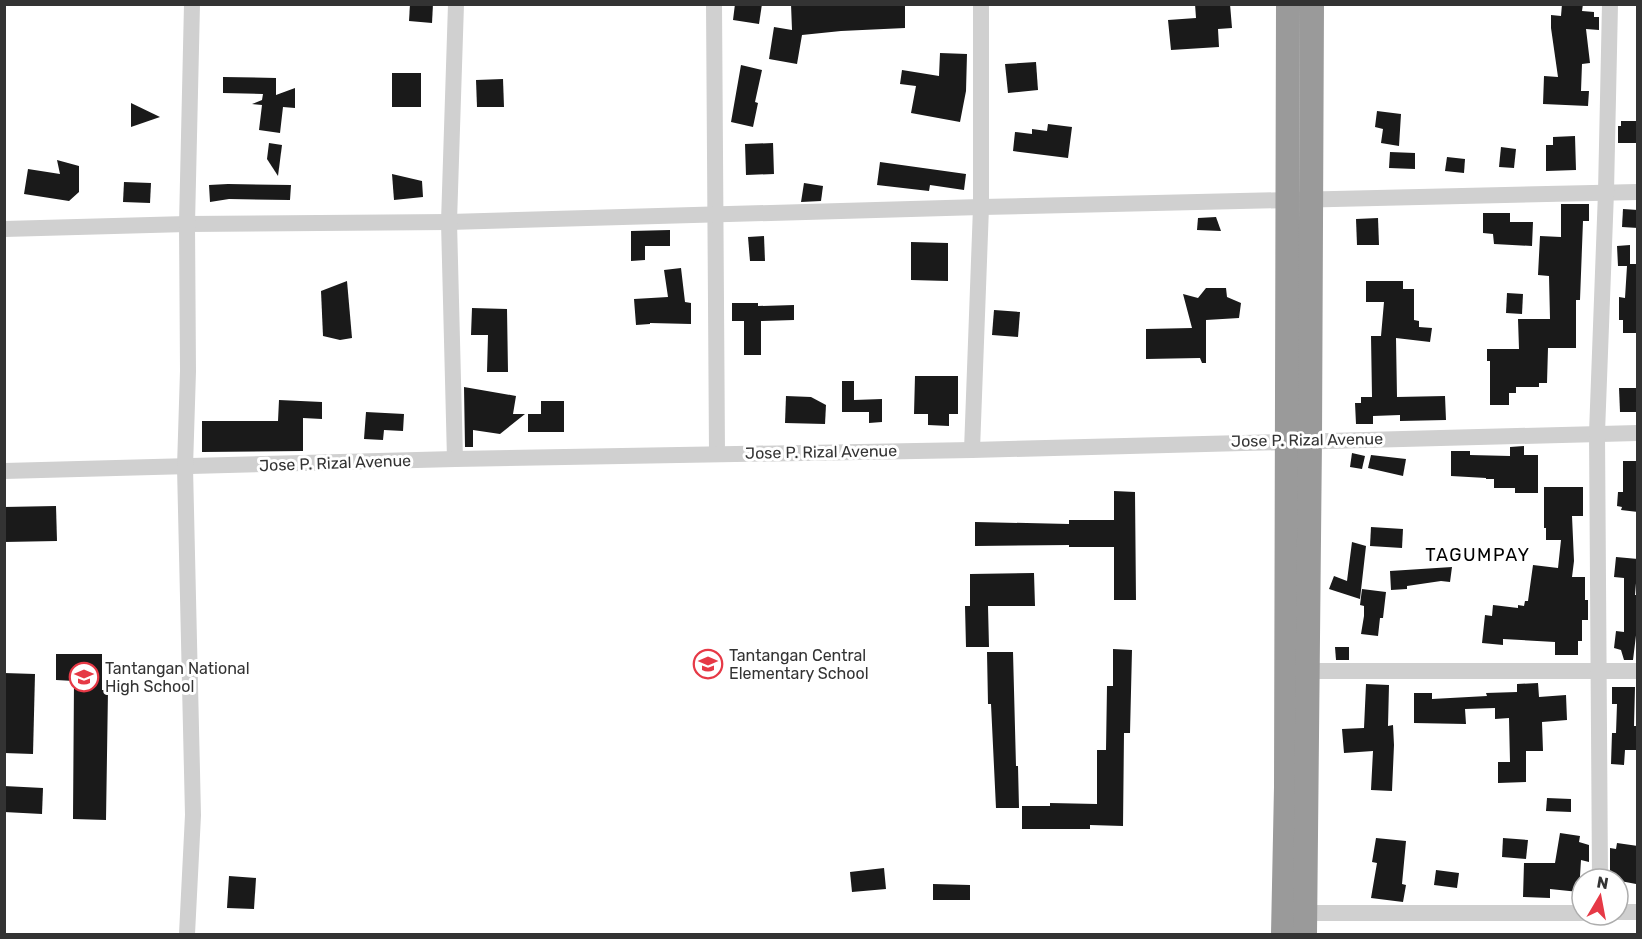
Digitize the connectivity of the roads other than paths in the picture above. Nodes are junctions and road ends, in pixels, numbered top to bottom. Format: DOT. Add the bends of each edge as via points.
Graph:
graph roads {
  1 [pos="192,4"];
  2 [pos="456,4"];
  3 [pos="714,4"];
  4 [pos="981,4"];
  5 [pos="1288,4"];
  6 [pos="1312,4"];
  7 [pos="1610,4"];
  8 [pos="1606,192"];
  9 [pos="1638,192"];
  10 [pos="1300,200"];
  11 [pos="981,207"];
  12 [pos="716,214"];
  13 [pos="449,222"];
  14 [pos="187,224"];
  15 [pos="4,229"];
  16 [pos="1638,433"];
  17 [pos="1597,434"];
  18 [pos="1298,440"];
  19 [pos="972,450"];
  20 [pos="717,453"];
  21 [pos="455,459"];
  22 [pos="185,467"];
  23 [pos="4,471"];
  24 [pos="1297,671"];
  25 [pos="1638,671"];
  26 [pos="1598,672"];
  27 [pos="1600,867"];
  28 [pos="1570,914"];
  29 [pos="1294,924"];
  30 [pos="187,934"];
  1 -- 14 [label="street"];
  2 -- 13 [label="street"];
  3 -- 12 [label="street"];
  4 -- 11 [label="street"];
  5 -- 10 [label="highway"];
  6 -- 10 [label="highway"];
  7 -- 8 [label="street"];
  8 -- 9 [label="street"];
  8 -- 10 [label="street"];
  8 -- 17 [label="street"];
  10 -- 11 [label="street"];
  10 -- 18 [label="highway"];
  11 -- 12 [label="street"];
  11 -- 19 [label="street"];
  12 -- 13 [label="street"];
  12 -- 20 [label="street"];
  13 -- 14 [label="street"];
  13 -- 21 [label="street"];
  14 -- 15 [label="street"];
  14 -- 22 [label="street"];
  16 -- 17 [label="street, Jose P. Rizal Avenue"];
  17 -- 18 [label="street, Jose P. Rizal Avenue"];
  17 -- 26 [label="street"];
  18 -- 19 [label="street, Jose P. Rizal Avenue"];
  18 -- 24 [label="highway"];
  19 -- 20 [label="street, Jose P. Rizal Avenue"];
  20 -- 21 [label="street, Jose P. Rizal Avenue"];
  21 -- 22 [label="street, Jose P. Rizal Avenue"];
  22 -- 23 [label="street, Jose P. Rizal Avenue"];
  22 -- 30 [label="street" via="194,815"];
  24 -- 26 [label="street"];
  24 -- 29 [label="highway" via="1286,786"];
  25 -- 26 [label="street"];
  26 -- 27 [label="street"];
  28 -- 29 [label="street"];
}
